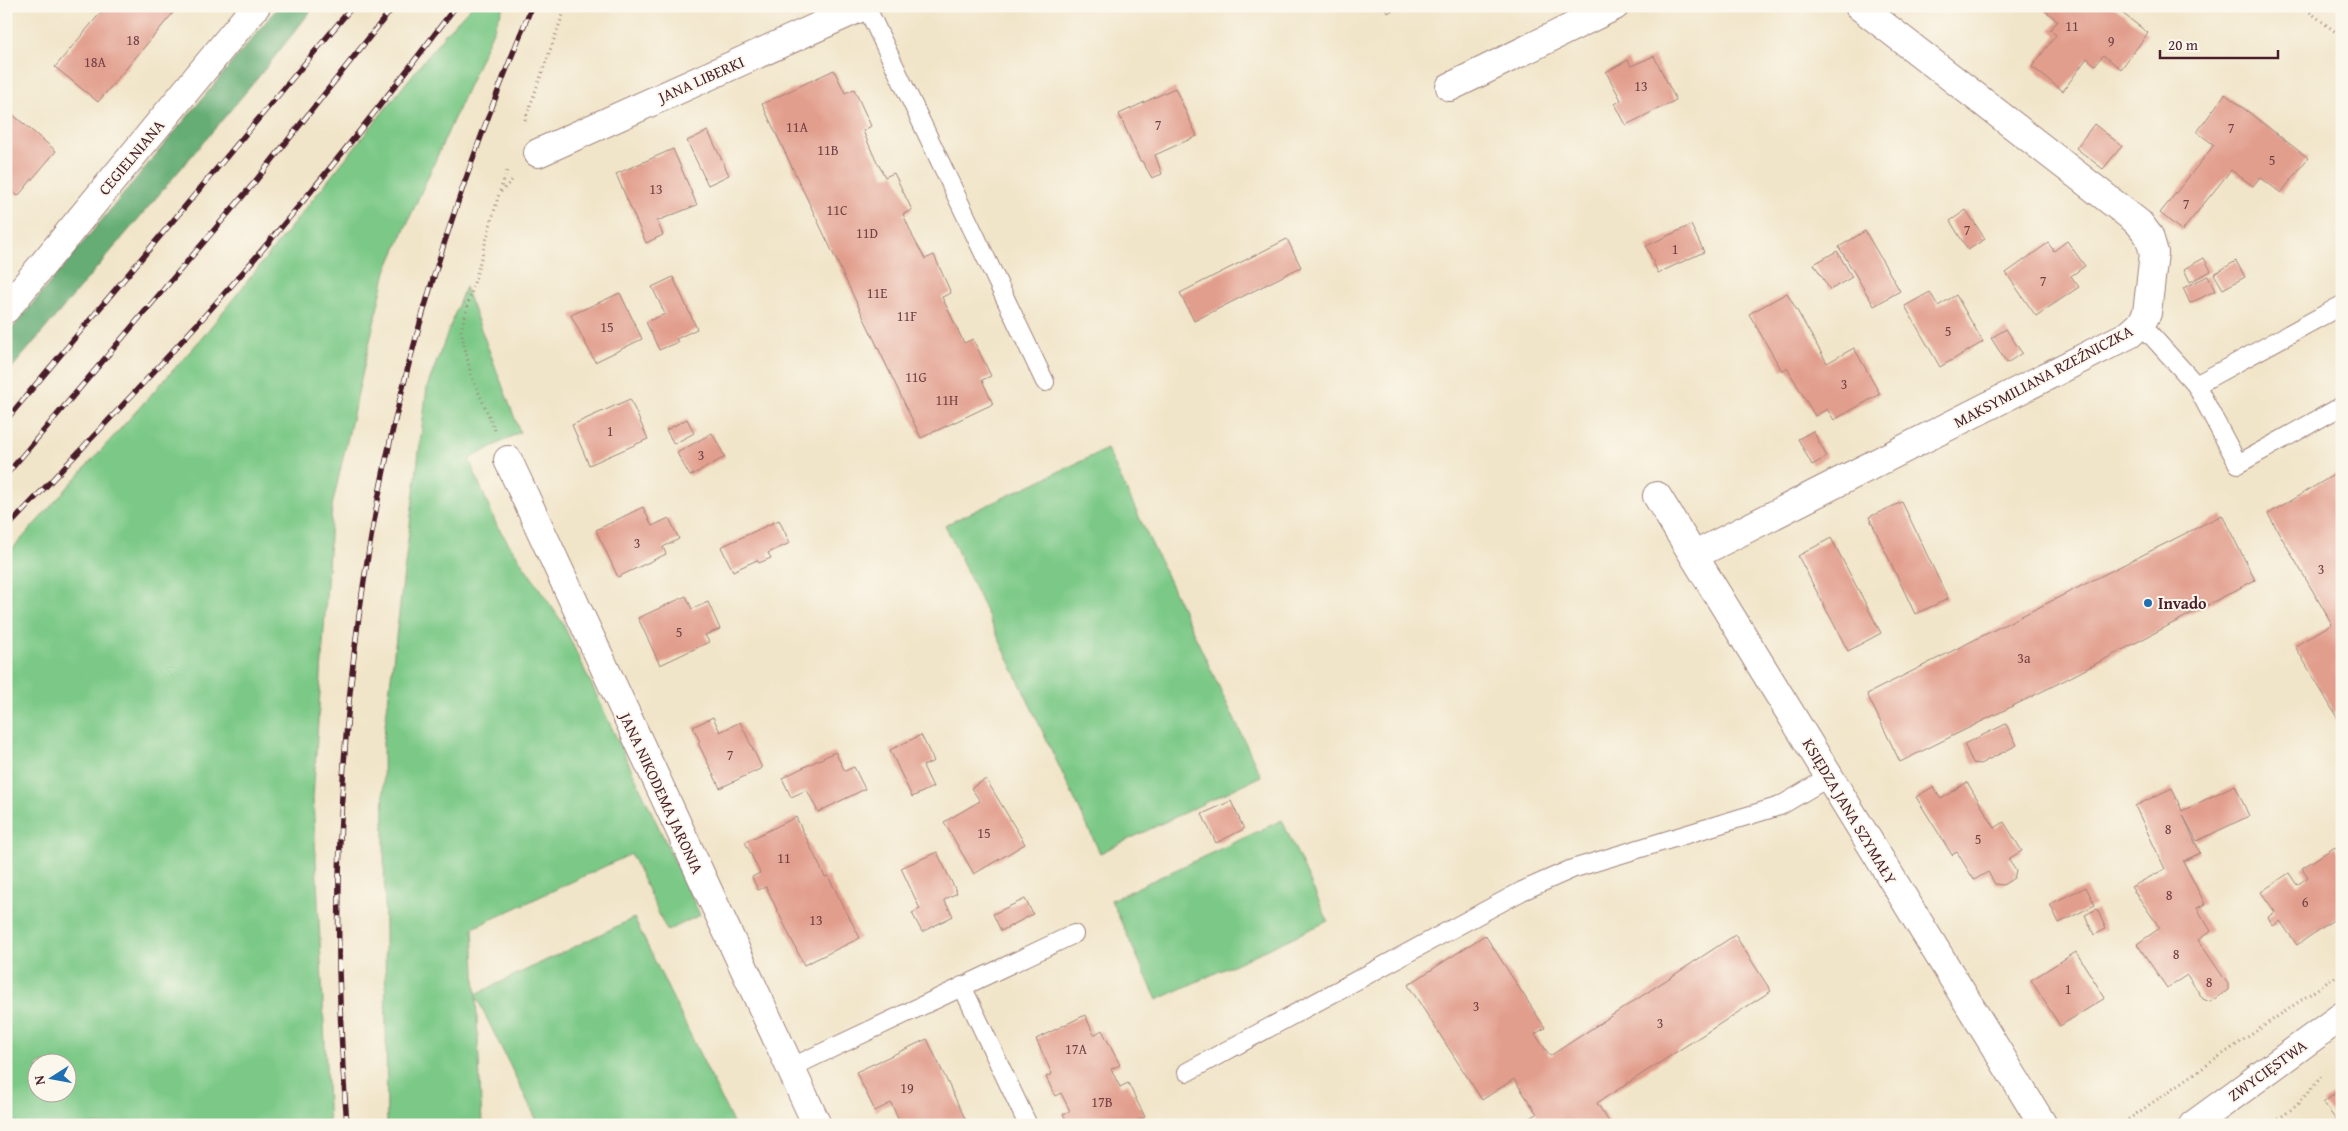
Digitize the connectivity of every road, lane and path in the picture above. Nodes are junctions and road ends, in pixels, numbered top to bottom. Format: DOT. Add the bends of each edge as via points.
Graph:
graph roads {
  1 [pos="256,6"];
  2 [pos="566,6"];
  3 [pos="865,6"];
  4 [pos="1615,6"];
  5 [pos="1859,6"];
  6 [pos="2302,6"];
  7 [pos="2342,37"];
  8 [pos="1450,87"];
  9 [pos="523,128"];
  10 [pos="538,153"];
  11 [pos="509,166"];
  12 [pos="499,194"];
  13 [pos="2342,305"];
  14 [pos="6,309"];
  15 [pos="2141,324"];
  16 [pos="1045,382"];
  17 [pos="2196,385"];
  18 [pos="2342,406"];
  19 [pos="508,460"];
  20 [pos="1657,496"];
  21 [pos="1695,555"];
  22 [pos="1829,777"];
  23 [pos="1074,934"];
  24 [pos="2342,972"];
  25 [pos="962,986"];
  26 [pos="2342,1016"];
  27 [pos="790,1068"];
  28 [pos="1187,1072"];
  29 [pos="2325,1073"];
  30 [pos="817,1125"];
  31 [pos="1028,1125"];
  32 [pos="2043,1125"];
  33 [pos="2120,1125"];
  34 [pos="2192,1125"];
  35 [pos="2270,1125"];
  1 -- 14 [label="street, CEGIELNIANA"];
  2 -- 9 [label="path"];
  3 -- 10 [label="street, JANA LIBERKI"];
  3 -- 16 [label="lane"];
  4 -- 8 [label="street"];
  5 -- 15 [label="street, MAKSYMILIANA RZEŹNICZKA" via="2139,223 2149,236 2154,253 2147,313"];
  6 -- 7 [label="path"];
  10 -- 12 [label="path"];
  11 -- 12 [label="path"];
  12 -- 19 [label="path" via="461,330 471,376"];
  13 -- 17 [label="lane"];
  15 -- 17 [label="lane"];
  15 -- 21 [label="street, MAKSYMILIANA RZEŹNICZKA" via="2121,339"];
  17 -- 18 [label="lane" via="2238,464"];
  19 -- 27 [label="street, JANA NIKODEMA JARONIA"];
  20 -- 21 [label="street, KSIĘDZA JANA SZYMAŁY"];
  21 -- 22 [label="street, KSIĘDZA JANA SZYMAŁY"];
  22 -- 28 [label="lane" via="1780,806 1572,869 1522,891"];
  22 -- 32 [label="street, KSIĘDZA JANA SZYMAŁY"];
  23 -- 25 [label="lane"];
  24 -- 33 [label="path"];
  25 -- 27 [label="lane"];
  25 -- 31 [label="lane"];
  26 -- 34 [label="street, ZWYCIĘSTWA"];
  27 -- 30 [label="street, JANA NIKODEMA JARONIA"];
  29 -- 35 [label="path" via="2296,1106"];
}
